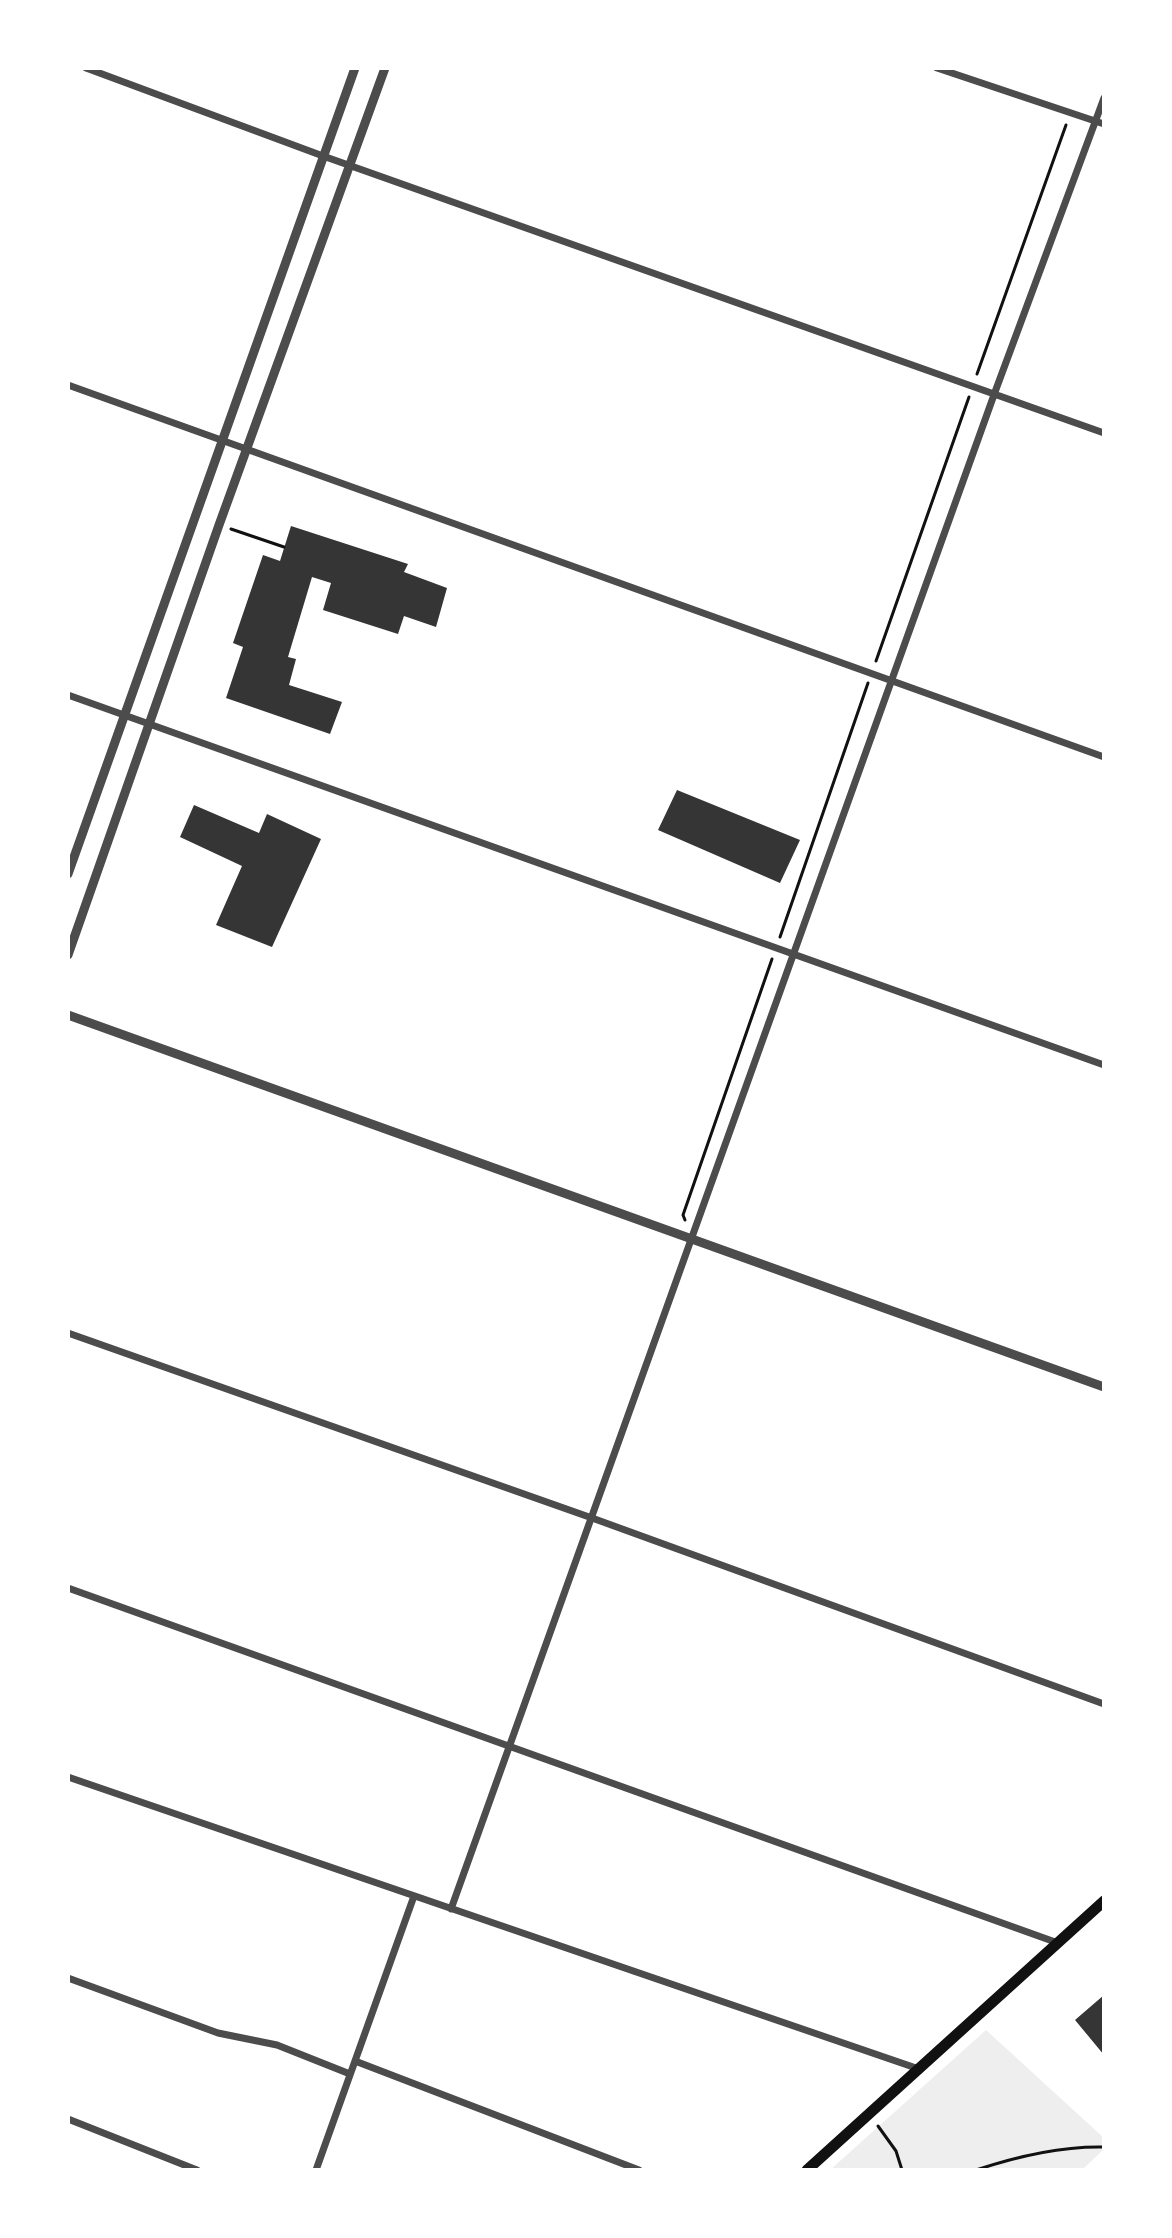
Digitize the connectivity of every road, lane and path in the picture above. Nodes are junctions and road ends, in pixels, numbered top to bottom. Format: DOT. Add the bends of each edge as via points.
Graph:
graph roads {
  1 [pos="86,68"];
  2 [pos="355,68"];
  3 [pos="385,68"];
  4 [pos="937,68"];
  5 [pos="1104,98"];
  6 [pos="1100,123"];
  7 [pos="323,156"];
  8 [pos="350,165"];
  9 [pos="68,385"];
  10 [pos="995,392"];
  11 [pos="1104,433"];
  12 [pos="221,440"];
  13 [pos="247,449"];
  14 [pos="219,525"];
  15 [pos="284,547"];
  16 [pos="894,680"];
  17 [pos="68,695"];
  18 [pos="125,715"];
  19 [pos="151,724"];
  20 [pos="1104,757"];
  21 [pos="68,874"];
  22 [pos="795,953"];
  23 [pos="68,955"];
  24 [pos="68,1015"];
  25 [pos="1104,1065"];
  26 [pos="693,1239"];
  27 [pos="68,1333"];
  28 [pos="1104,1387"];
  29 [pos="592,1518"];
  30 [pos="68,1588"];
  31 [pos="1104,1704"];
  32 [pos="510,1746"];
  33 [pos="68,1777"];
  34 [pos="414,1896"];
  35 [pos="1104,1901"];
  36 [pos="451,1909"];
  37 [pos="1058,1943"];
  38 [pos="68,1978"];
  39 [pos="355,2061"];
  40 [pos="919,2069"];
  41 [pos="350,2074"];
  42 [pos="868,2115"];
  43 [pos="68,2119"];
  44 [pos="1104,2147"];
  45 [pos="197,2170"];
  46 [pos="316,2170"];
  47 [pos="639,2170"];
  48 [pos="807,2170"];
  49 [pos="902,2170"];
  50 [pos="976,2170"];
  1 -- 7 [label="street"];
  2 -- 7 [label="street"];
  3 -- 8 [label="street"];
  4 -- 6 [label="street"];
  5 -- 6 [label="street"];
  6 -- 10 [label="street"];
  7 -- 8 [label="street"];
  7 -- 12 [label="street"];
  8 -- 10 [label="street"];
  8 -- 13 [label="street"];
  9 -- 12 [label="street"];
  10 -- 11 [label="street"];
  10 -- 16 [label="street"];
  12 -- 13 [label="street"];
  12 -- 18 [label="street"];
  13 -- 14 [label="street"];
  13 -- 16 [label="street"];
  14 -- 15 [label="path"];
  14 -- 19 [label="street"];
  16 -- 20 [label="street"];
  16 -- 22 [label="street"];
  17 -- 18 [label="street"];
  18 -- 19 [label="street"];
  18 -- 21 [label="street"];
  19 -- 22 [label="street"];
  19 -- 23 [label="street"];
  22 -- 25 [label="street"];
  22 -- 26 [label="street"];
  24 -- 26 [label="street"];
  26 -- 28 [label="street"];
  26 -- 29 [label="street"];
  27 -- 29 [label="street"];
  29 -- 31 [label="street"];
  29 -- 32 [label="street"];
  30 -- 32 [label="street"];
  32 -- 36 [label="street"];
  32 -- 37 [label="street"];
  33 -- 34 [label="street"];
  34 -- 36 [label="street"];
  34 -- 39 [label="street"];
  35 -- 37 [label="main road"];
  36 -- 40 [label="street"];
  37 -- 40 [label="main road"];
  38 -- 41 [label="street" via="218,2033 302,2053"];
  39 -- 41 [label="street"];
  39 -- 47 [label="street"];
  40 -- 42 [label="main road"];
  41 -- 46 [label="street"];
  42 -- 48 [label="main road"];
  42 -- 49 [label="path" via="896,2151"];
  43 -- 45 [label="street"];
  44 -- 50 [label="path" via="1073,2146"];
}
